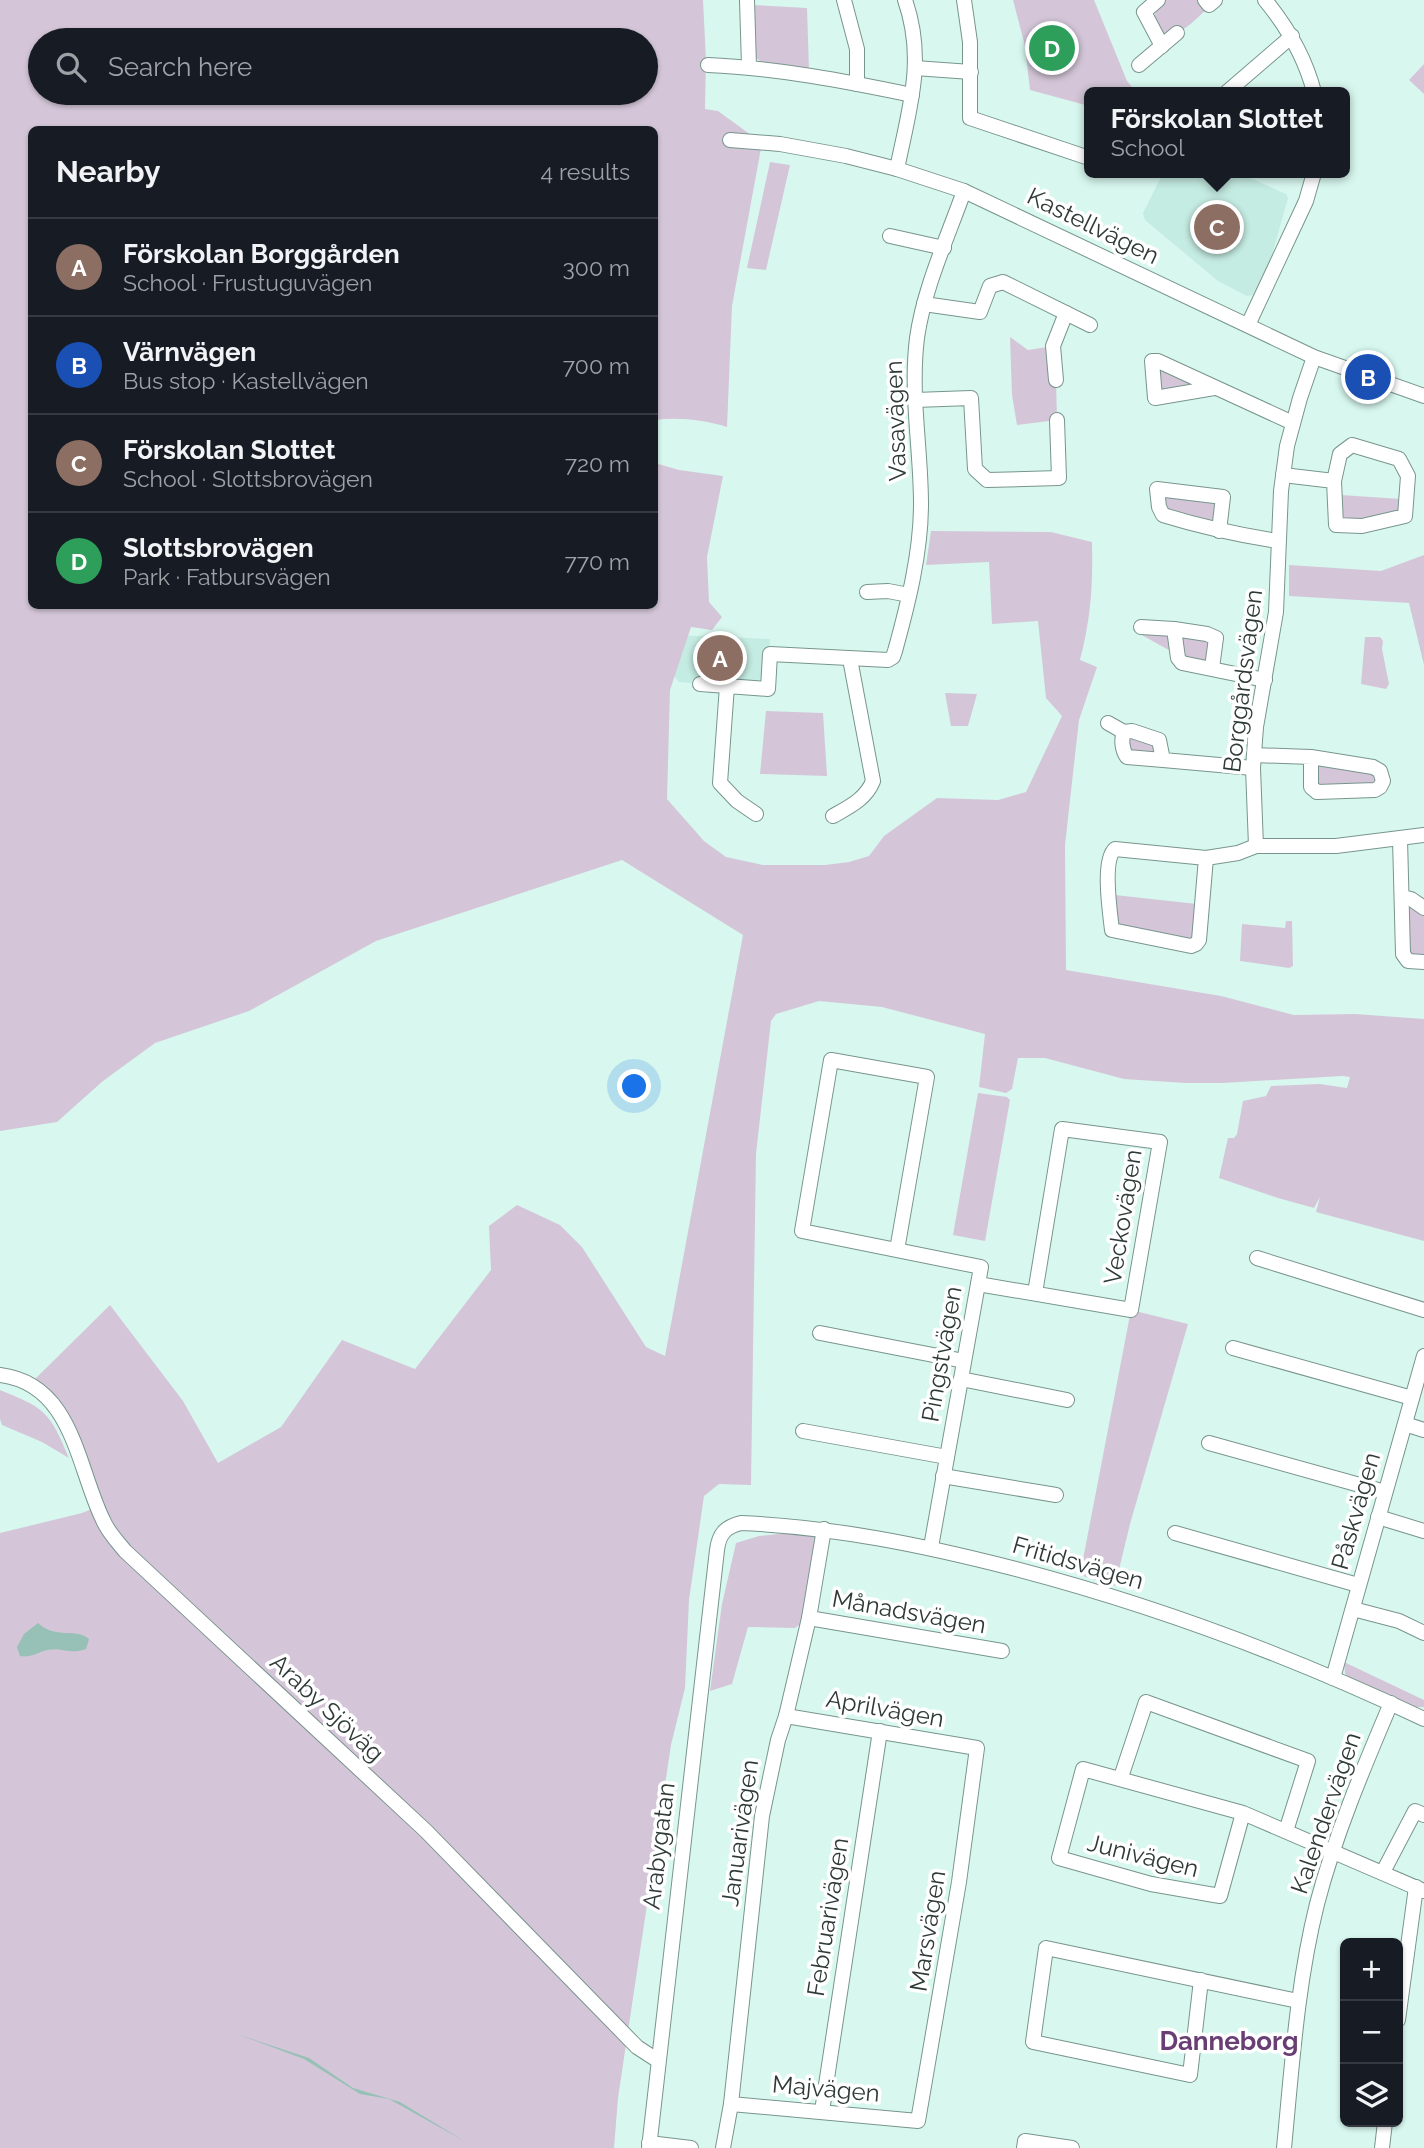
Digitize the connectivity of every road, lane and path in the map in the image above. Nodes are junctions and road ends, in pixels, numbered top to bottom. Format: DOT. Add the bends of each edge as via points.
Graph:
graph roads {
  1 [pos="747,0"];
  2 [pos="844,0"];
  3 [pos="905,0"];
  4 [pos="964,0"];
  5 [pos="1158,0"];
  6 [pos="1205,0"];
  7 [pos="1215,0"];
  8 [pos="1271,2"];
  9 [pos="1177,33"];
  10 [pos="1292,36"];
  11 [pos="1162,46"];
  12 [pos="708,65"];
  13 [pos="1139,65"];
  14 [pos="749,66"];
  15 [pos="915,68"];
  16 [pos="971,72"];
  17 [pos="857,84"];
  18 [pos="1233,87"];
  19 [pos="1312,87"];
  20 [pos="912,95"];
  21 [pos="730,140"];
  22 [pos="1084,156"];
  23 [pos="897,169"];
  24 [pos="1313,178"];
  25 [pos="964,191"];
  26 [pos="890,236"];
  27 [pos="944,248"];
  28 [pos="924,304"];
  29 [pos="1066,313"];
  30 [pos="1090,325"];
  31 [pos="1248,325"];
  32 [pos="1314,358"];
  33 [pos="1056,380"];
  34 [pos="1214,388"];
  35 [pos="1424,396"];
  36 [pos="915,400"];
  37 [pos="1057,420"];
  38 [pos="1293,423"];
  39 [pos="1283,475"];
  40 [pos="1334,481"];
  41 [pos="1219,531"];
  42 [pos="1279,541"];
  43 [pos="867,592"];
  44 [pos="909,595"];
  45 [pos="1141,627"];
  46 [pos="1174,629"];
  47 [pos="850,659"];
  48 [pos="1212,668"];
  49 [pos="1265,680"];
  50 [pos="700,684"];
  51 [pos="727,686"];
  52 [pos="1108,723"];
  53 [pos="1124,732"];
  54 [pos="1311,757"];
  55 [pos="1163,760"];
  56 [pos="1254,762"];
  57 [pos="756,814"];
  58 [pos="832,816"];
  59 [pos="1424,835"];
  60 [pos="1400,839"];
  61 [pos="1256,846"];
  62 [pos="1206,858"];
  63 [pos="1402,897"];
  64 [pos="1424,908"];
  65 [pos="1424,962"];
  66 [pos="897,1250"];
  67 [pos="1257,1258"];
  68 [pos="978,1284"];
  69 [pos="1035,1293"];
  70 [pos="1424,1310"];
  71 [pos="820,1333"];
  72 [pos="1233,1348"];
  73 [pos="1424,1356"];
  74 [pos="964,1361"];
  75 [pos="0,1375"];
  76 [pos="961,1379"];
  77 [pos="1412,1398"];
  78 [pos="1068,1400"];
  79 [pos="1405,1424"];
  80 [pos="1424,1430"];
  81 [pos="803,1431"];
  82 [pos="1209,1443"];
  83 [pos="947,1457"];
  84 [pos="943,1476"];
  85 [pos="1385,1492"];
  86 [pos="1056,1495"];
  87 [pos="1378,1517"];
  88 [pos="824,1529"];
  89 [pos="1424,1531"];
  90 [pos="1175,1533"];
  91 [pos="931,1547"];
  92 [pos="717,1550"];
  93 [pos="1358,1585"];
  94 [pos="1353,1609"];
  95 [pos="809,1618"];
  96 [pos="1424,1633"];
  97 [pos="1002,1651"];
  98 [pos="1334,1678"];
  99 [pos="1391,1703"];
  100 [pos="786,1716"];
  101 [pos="1424,1719"];
  102 [pos="880,1731"];
  103 [pos="977,1748"];
  104 [pos="1121,1777"];
  105 [pos="1242,1813"];
  106 [pos="1424,1815"];
  107 [pos="1286,1830"];
  108 [pos="1332,1850"];
  109 [pos="1382,1872"];
  110 [pos="1420,1889"];
  111 [pos="1201,1980"];
  112 [pos="1298,2001"];
  113 [pos="1401,2001"];
  114 [pos="657,2060"];
  115 [pos="731,2104"];
  116 [pos="822,2111"];
  117 [pos="918,2121"];
  118 [pos="1384,2127"];
  119 [pos="649,2145"];
  120 [pos="691,2148"];
  121 [pos="723,2148"];
  122 [pos="1024,2148"];
  123 [pos="1072,2148"];
  124 [pos="1284,2148"];
  125 [pos="1382,2148"];
  1 -- 14 [label="street"];
  2 -- 17 [label="street" via="857,49"];
  3 -- 15 [label="street"];
  4 -- 16 [label="street"];
  5 -- 11 [label="street" via="1144,12"];
  6 -- 7 [label="street" via="1209,5"];
  8 -- 10 [label="street"];
  9 -- 11 [label="street"];
  10 -- 18 [label="street"];
  10 -- 19 [label="street"];
  11 -- 13 [label="street"];
  12 -- 14 [label="street"];
  14 -- 17 [label="street"];
  15 -- 16 [label="street"];
  15 -- 20 [label="street"];
  16 -- 22 [label="street" via="970,118"];
  17 -- 20 [label="street"];
  20 -- 23 [label="street"];
  21 -- 23 [label="street, Kastellvägen" via="804,148"];
  23 -- 25 [label="street, Kastellvägen"];
  24 -- 31 [label="street"];
  25 -- 27 [label="street, Vasavägen"];
  25 -- 31 [label="street, Kastellvägen"];
  26 -- 27 [label="street"];
  27 -- 28 [label="street, Vasavägen"];
  28 -- 29 [label="street" via="980,312 990,286 1003,282"];
  28 -- 36 [label="street, Vasavägen"];
  29 -- 30 [label="street"];
  29 -- 33 [label="street" via="1053,346"];
  31 -- 32 [label="street, Kastellvägen"];
  32 -- 35 [label="street, Kastellvägen"];
  32 -- 38 [label="street, Borggårdsvägen"];
  34 -- 38 [label="street"];
  36 -- 37 [label="street" via="971,398 975,469 986,480 1059,478"];
  36 -- 44 [label="street, Vasavägen" via="921,523"];
  38 -- 39 [label="street, Borggårdsvägen"];
  39 -- 40 [label="street"];
  39 -- 42 [label="street, Borggårdsvägen"];
  40 -- 40 [label="street" via="1340,454 1352,445 1399,459 1408,476 1405,516 1362,526 1336,525"];
  41 -- 41 [label="street" via="1163,516 1157,489 1223,497"];
  41 -- 42 [label="street"];
  42 -- 49 [label="street, Borggårdsvägen" via="1276,612"];
  43 -- 44 [label="street"];
  44 -- 47 [label="street, Vasavägen" via="891,659"];
  45 -- 46 [label="street"];
  46 -- 48 [label="street" via="1180,661"];
  46 -- 48 [label="street" via="1216,638"];
  47 -- 51 [label="street, Vasavägen" via="770,654 768,689"];
  47 -- 58 [label="street" via="873,781 869,791"];
  48 -- 49 [label="street"];
  49 -- 56 [label="street, Borggårdsvägen"];
  50 -- 51 [label="street"];
  51 -- 57 [label="street" via="720,783"];
  52 -- 53 [label="street"];
  53 -- 55 [label="street" via="1159,740"];
  53 -- 55 [label="street" via="1126,757"];
  54 -- 54 [label="street" via="1373,767 1383,781 1375,790 1317,792 1311,787"];
  54 -- 56 [label="street"];
  55 -- 56 [label="street"];
  56 -- 61 [label="street, Borggårdsvägen"];
  59 -- 60 [label="street"];
  60 -- 61 [label="street" via="1313,847"];
  60 -- 63 [label="street"];
  61 -- 62 [label="street"];
  62 -- 62 [label="street" via="1112,851 1112,930 1196,944"];
  63 -- 64 [label="street"];
  63 -- 65 [label="street" via="1403,954 1408,961"];
  66 -- 66 [label="street, Pingstvägen" via="802,1231 831,1060 927,1077"];
  66 -- 68 [label="street, Pingstvägen" via="981,1267"];
  67 -- 70 [label="street"];
  68 -- 69 [label="street"];
  68 -- 74 [label="street, Pingstvägen"];
  69 -- 69 [label="street, Veckovägen" via="1131,1310 1160,1142 1062,1129"];
  71 -- 74 [label="street"];
  72 -- 77 [label="street"];
  73 -- 77 [label="street, Påskvägen"];
  74 -- 76 [label="street, Pingstvägen"];
  75 -- 114 [label="street, Araby Sjöväg" via="37,1388 54,1404 74,1442 104,1523 125,1550 426,1831 637,2047"];
  76 -- 78 [label="street"];
  76 -- 83 [label="street, Pingstvägen"];
  77 -- 79 [label="street, Påskvägen"];
  79 -- 80 [label="street"];
  79 -- 85 [label="street, Påskvägen"];
  81 -- 83 [label="street"];
  82 -- 85 [label="street"];
  83 -- 84 [label="street, Pingstvägen"];
  84 -- 86 [label="street"];
  84 -- 91 [label="street, Pingstvägen"];
  85 -- 87 [label="street, Påskvägen"];
  87 -- 89 [label="street"];
  87 -- 93 [label="street, Påskvägen"];
  88 -- 91 [label="street, Fritidsvägen"];
  88 -- 92 [label="street, Fritidsvägen" via="741,1523 723,1532"];
  88 -- 95 [label="street, Januarivägen"];
  90 -- 93 [label="street"];
  91 -- 98 [label="street, Fritidsvägen" via="1175,1615"];
  92 -- 114 [label="street, Arabygatan"];
  93 -- 94 [label="street, Påskvägen"];
  94 -- 96 [label="street"];
  94 -- 98 [label="street, Påskvägen"];
  95 -- 97 [label="street, Månadsvägen"];
  95 -- 100 [label="street, Januarivägen"];
  98 -- 99 [label="street, Fritidsvägen"];
  99 -- 101 [label="street, Fritidsvägen"];
  99 -- 108 [label="street, Kalendervägen"];
  100 -- 102 [label="street, Aprilvägen"];
  100 -- 115 [label="street, Januarivägen" via="762,1816"];
  102 -- 103 [label="street, Aprilvägen"];
  102 -- 116 [label="street, Februarivägen"];
  103 -- 117 [label="street, Marsvägen" via="960,1882"];
  104 -- 105 [label="street, Junivägen"];
  104 -- 105 [label="street, Junivägen" via="1083,1769 1059,1858 1151,1884 1220,1896"];
  104 -- 107 [label="street" via="1146,1702 1308,1761"];
  105 -- 107 [label="street, Junivägen"];
  106 -- 109 [label="street" via="1415,1811"];
  107 -- 108 [label="street, Junivägen"];
  108 -- 109 [label="street, Junivägen"];
  108 -- 112 [label="street, Kalendervägen"];
  109 -- 110 [label="street, Junivägen"];
  110 -- 113 [label="street"];
  111 -- 111 [label="street" via="1046,1948 1033,2042 1190,2075"];
  111 -- 112 [label="street"];
  112 -- 124 [label="street, Kalendervägen"];
  114 -- 119 [label="street, Arabygatan"];
  115 -- 116 [label="street, Majvägen"];
  115 -- 121 [label="street, Januarivägen"];
  116 -- 117 [label="street, Majvägen"];
  118 -- 125 [label="street"];
  119 -- 120 [label="street"];
  122 -- 123 [label="street" via="1026,2141"];
}
